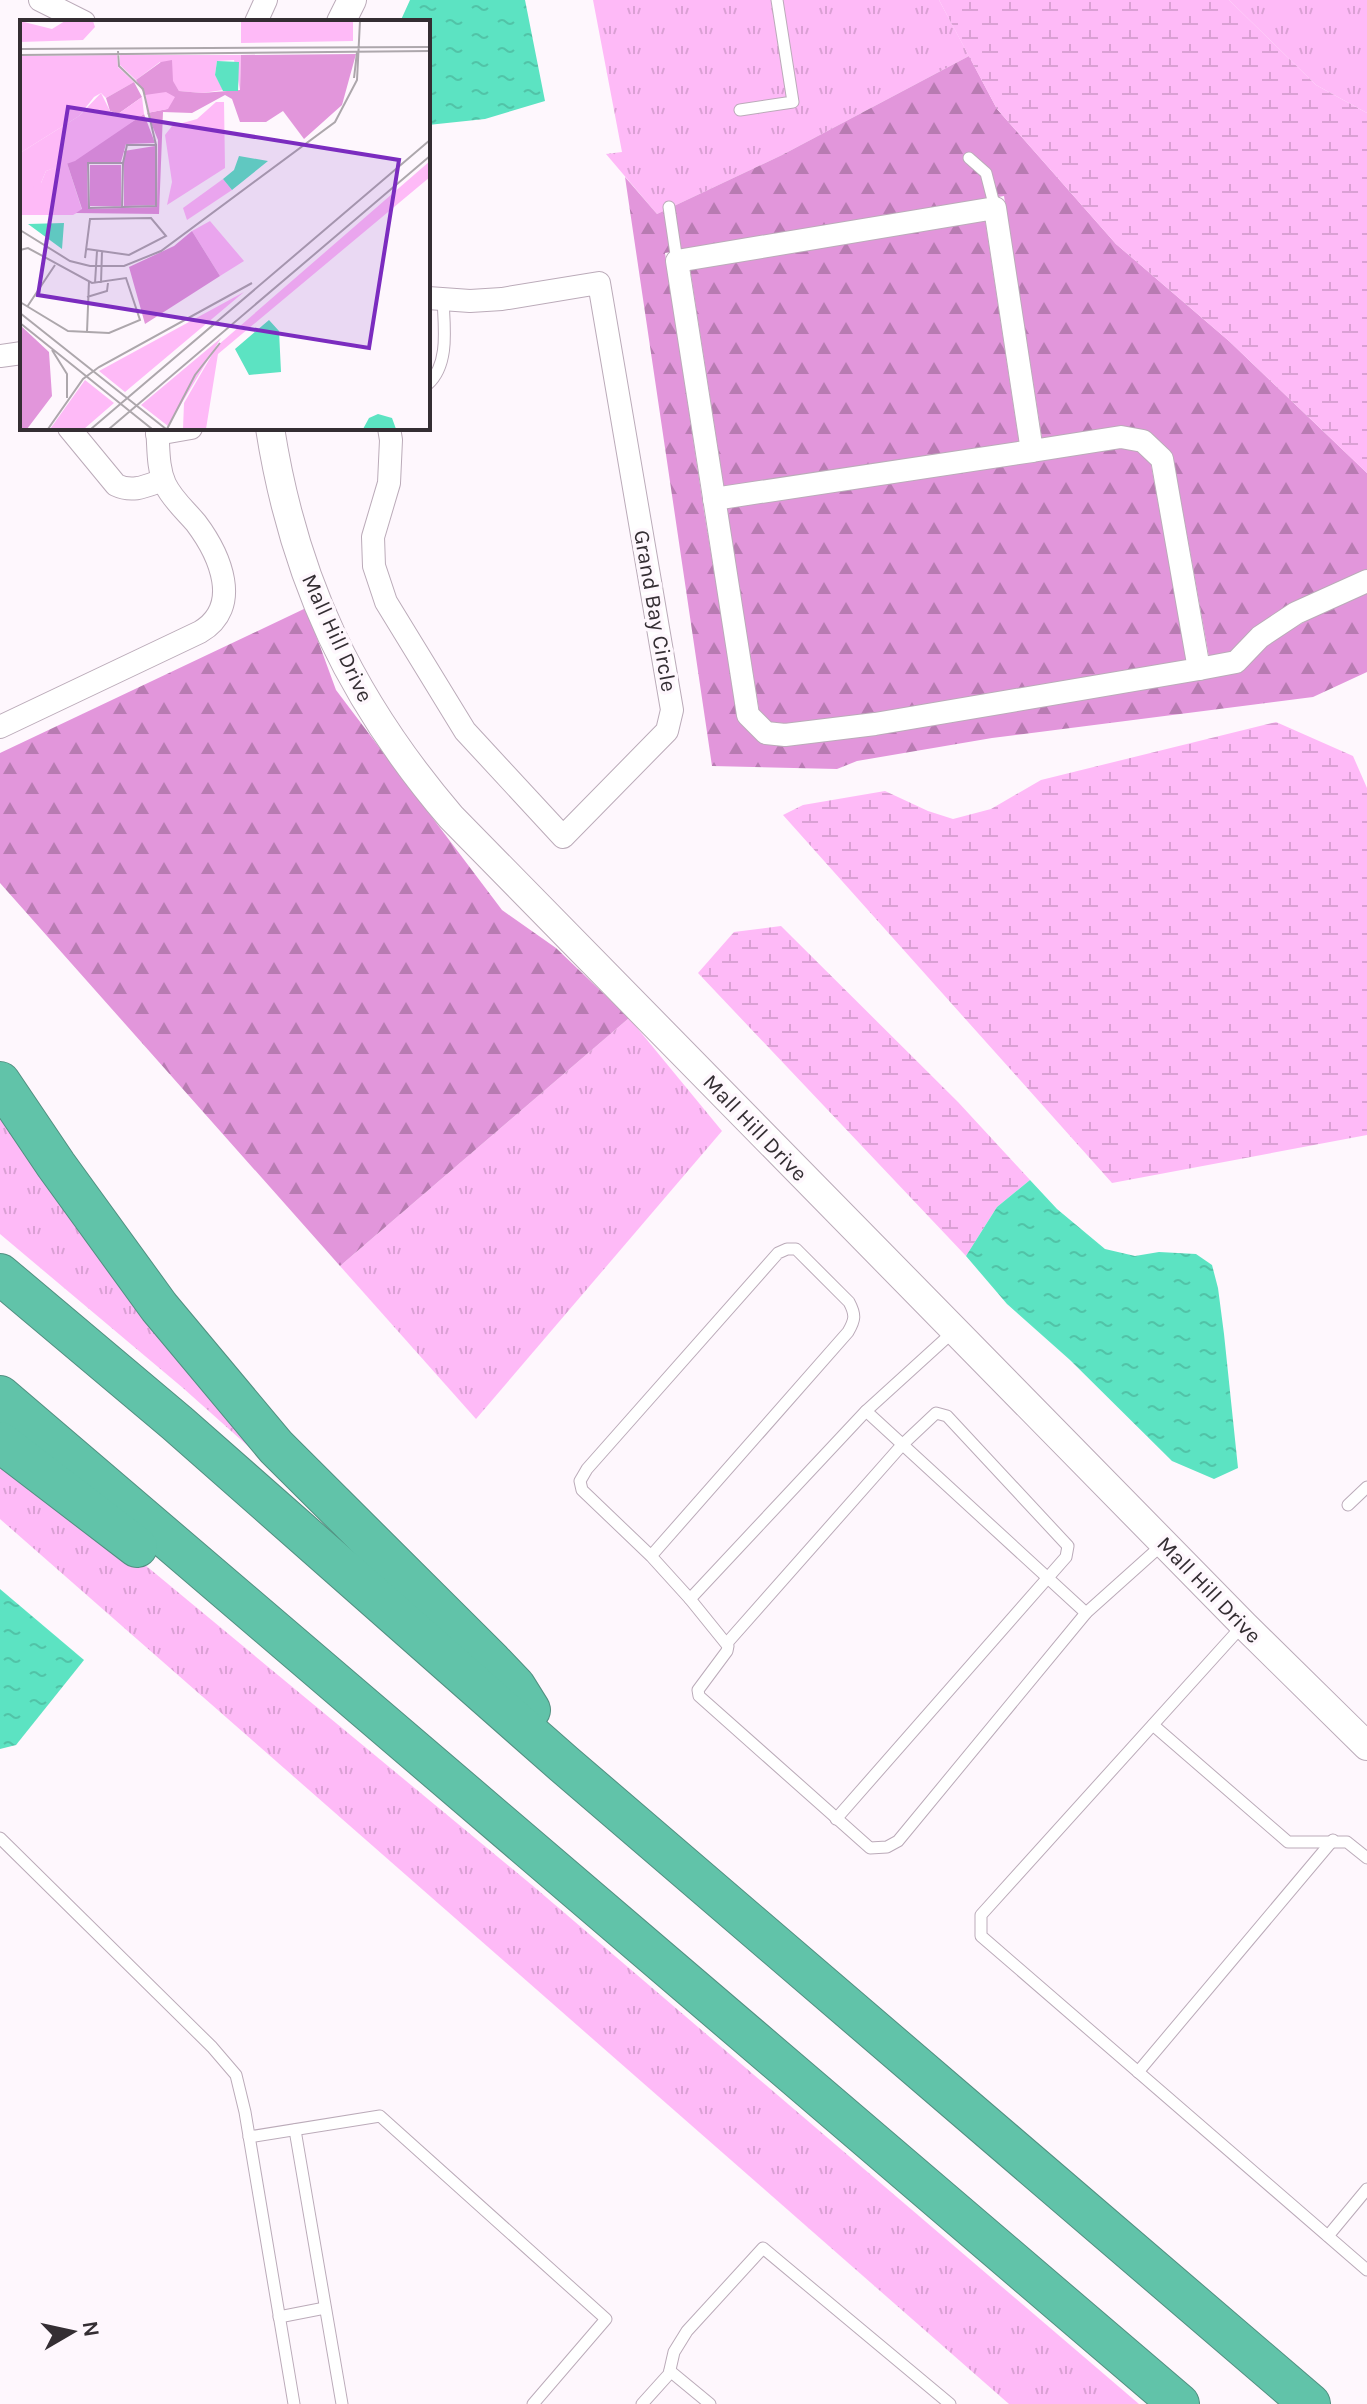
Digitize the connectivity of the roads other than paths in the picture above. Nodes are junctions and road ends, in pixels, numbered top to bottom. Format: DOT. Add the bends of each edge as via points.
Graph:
graph roads {
  1 [pos="40,0"];
  2 [pos="266,0"];
  3 [pos="352,0"];
  4 [pos="777,0"];
  5 [pos="80,20"];
  6 [pos="257,20"];
  7 [pos="342,20"];
  8 [pos="740,110"];
  9 [pos="969,158"];
  10 [pos="669,207"];
  11 [pos="995,208"];
  12 [pos="677,261"];
  13 [pos="435,299"];
  14 [pos="20,353"];
  15 [pos="0,356"];
  16 [pos="430,382"];
  17 [pos="71,430"];
  18 [pos="270,430"];
  19 [pos="389,430"];
  20 [pos="157,431"];
  21 [pos="1032,451"];
  22 [pos="163,480"];
  23 [pos="714,499"];
  24 [pos="1367,581"];
  25 [pos="1199,669"];
  26 [pos="0,727"];
  27 [pos="0,1082"];
  28 [pos="0,1274"];
  29 [pos="954,1330"];
  30 [pos="0,1396"];
  31 [pos="866,1411"];
  32 [pos="0,1442"];
  33 [pos="902,1445"];
  34 [pos="1367,1487"];
  35 [pos="1348,1505"];
  36 [pos="1164,1543"];
  37 [pos="651,1556"];
  38 [pos="1047,1577"];
  39 [pos="690,1599"];
  40 [pos="1086,1613"];
  41 [pos="1244,1625"];
  42 [pos="727,1643"];
  43 [pos="1153,1725"];
  44 [pos="1367,1746"];
  45 [pos="564,1764"];
  46 [pos="481,1809"];
  47 [pos="836,1819"];
  48 [pos="0,1838"];
  49 [pos="1333,1840"];
  50 [pos="1367,1858"];
  51 [pos="1138,2072"];
  52 [pos="295,2130"];
  53 [pos="249,2137"];
  54 [pos="1367,2189"];
  55 [pos="1328,2236"];
  56 [pos="1367,2270"];
  57 [pos="325,2308"];
  58 [pos="279,2317"];
  59 [pos="670,2371"];
  60 [pos="294,2404"];
  61 [pos="342,2404"];
  62 [pos="533,2404"];
  63 [pos="642,2404"];
  64 [pos="710,2404"];
  65 [pos="950,2404"];
  66 [pos="1179,2404"];
  67 [pos="1310,2404"];
  1 -- 5 [label="street"];
  2 -- 6 [label="street"];
  3 -- 7 [label="street"];
  4 -- 8 [label="lane" via="793,102"];
  9 -- 11 [label="lane" via="986,173"];
  10 -- 12 [label="lane"];
  11 -- 12 [label="street"];
  11 -- 21 [label="street"];
  12 -- 23 [label="street"];
  13 -- 16 [label="lane" via="444,330 442,359"];
  13 -- 19 [label="street, Grand Bay Circle" via="502,299 599,283 672,710 667,731 563,837 465,731 386,602 374,566 373,537 389,483"];
  14 -- 15 [label="street"];
  17 -- 22 [label="street" via="125,490"];
  18 -- 29 [label="street, Mall Hill Drive" via="291,529 325,623 374,717 401,755 451,817"];
  20 -- 22 [label="street"];
  21 -- 23 [label="street"];
  21 -- 25 [label="street" via="1121,437 1143,441 1162,459"];
  22 -- 26 [label="street" via="198,525 222,573 226,593 219,617 208,628"];
  23 -- 25 [label="street" via="748,715 766,733 875,724"];
  24 -- 25 [label="street" via="1296,613 1260,637 1236,662"];
  27 -- 45 [label="highway" via="159,1307 276,1447 515,1686"];
  28 -- 45 [label="highway"];
  29 -- 31 [label="lane"];
  29 -- 36 [label="street, Mall Hill Drive"];
  30 -- 46 [label="highway"];
  31 -- 33 [label="lane"];
  31 -- 39 [label="lane"];
  32 -- 46 [label="highway"];
  33 -- 38 [label="lane"];
  33 -- 38 [label="lane" via="931,1415 947,1416 1068,1546 1068,1555"];
  33 -- 42 [label="lane"];
  34 -- 35 [label="lane"];
  36 -- 40 [label="lane"];
  36 -- 41 [label="street, Mall Hill Drive"];
  37 -- 37 [label="lane" via="582,1490 580,1481 778,1253 796,1249 849,1302 854,1321"];
  37 -- 39 [label="lane"];
  38 -- 40 [label="lane"];
  38 -- 47 [label="lane"];
  39 -- 42 [label="lane"];
  40 -- 47 [label="lane" via="898,1841 870,1848"];
  41 -- 43 [label="lane"];
  41 -- 44 [label="street, Mall Hill Drive"];
  42 -- 47 [label="lane" via="699,1696"];
  43 -- 49 [label="lane" via="1288,1842"];
  43 -- 51 [label="lane" via="981,1915 981,1936"];
  45 -- 67 [label="highway"];
  46 -- 66 [label="highway"];
  48 -- 53 [label="lane" via="236,2075"];
  49 -- 50 [label="lane" via="1347,1842"];
  49 -- 51 [label="lane"];
  51 -- 55 [label="lane"];
  52 -- 53 [label="lane"];
  52 -- 57 [label="lane"];
  52 -- 62 [label="lane" via="380,2116 606,2319"];
  53 -- 58 [label="lane"];
  54 -- 55 [label="lane"];
  55 -- 56 [label="lane"];
  57 -- 58 [label="lane"];
  57 -- 61 [label="lane"];
  58 -- 60 [label="lane"];
  59 -- 63 [label="lane"];
  59 -- 64 [label="lane"];
  59 -- 65 [label="lane" via="687,2331 763,2248"];
}
